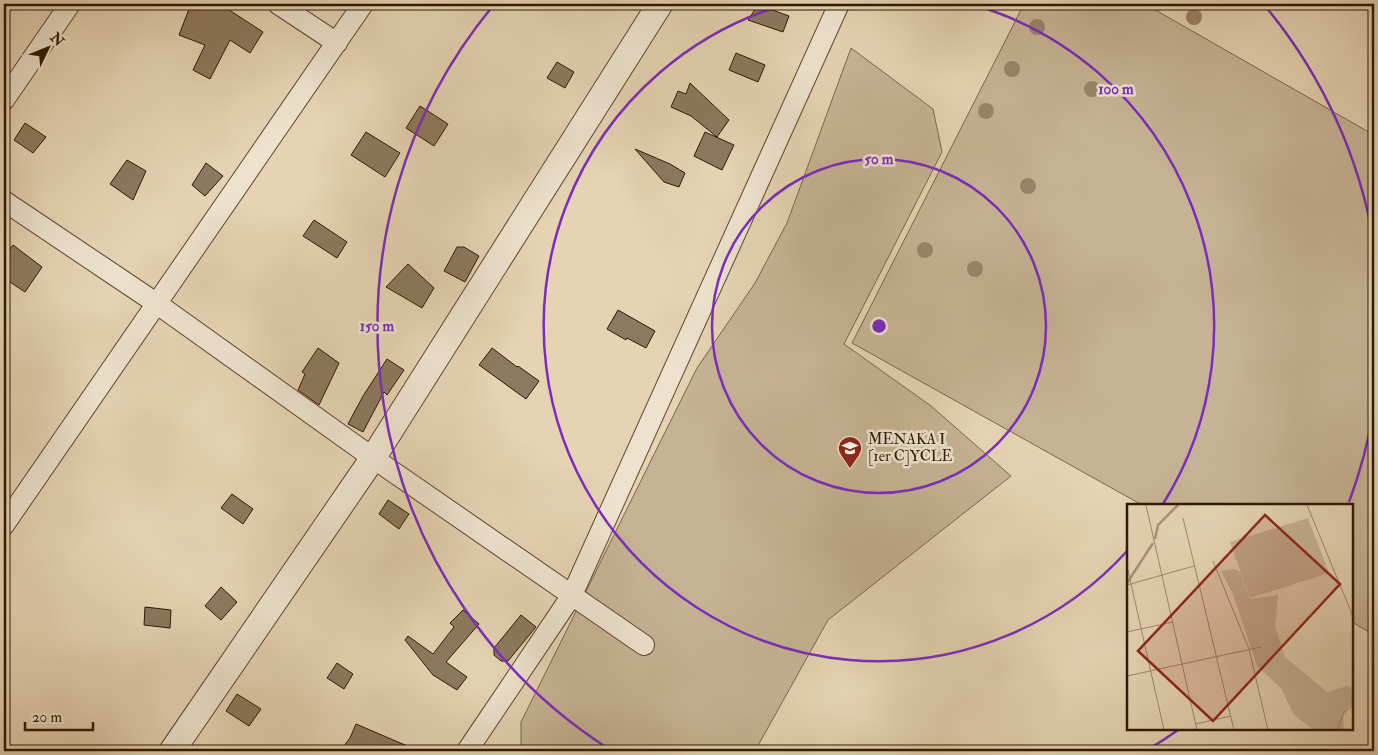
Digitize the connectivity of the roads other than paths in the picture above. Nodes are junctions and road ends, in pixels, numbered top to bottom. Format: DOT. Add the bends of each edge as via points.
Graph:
graph roads {
  1 [pos="70,4"];
  2 [pos="278,4"];
  3 [pos="364,4"];
  4 [pos="660,4"];
  5 [pos="839,4"];
  6 [pos="337,42"];
  7 [pos="4,100"];
  8 [pos="4,201"];
  9 [pos="156,303"];
  10 [pos="373,458"];
  11 [pos="4,525"];
  12 [pos="572,595"];
  13 [pos="644,645"];
  14 [pos="172,751"];
  15 [pos="467,751"];
  1 -- 7 [label="street"];
  2 -- 6 [label="street"];
  3 -- 6 [label="street"];
  4 -- 10 [label="street"];
  5 -- 12 [label="street"];
  6 -- 9 [label="street"];
  8 -- 9 [label="street"];
  9 -- 10 [label="street"];
  9 -- 11 [label="street"];
  10 -- 12 [label="street"];
  10 -- 14 [label="street"];
  12 -- 13 [label="street"];
  12 -- 15 [label="street"];
}
